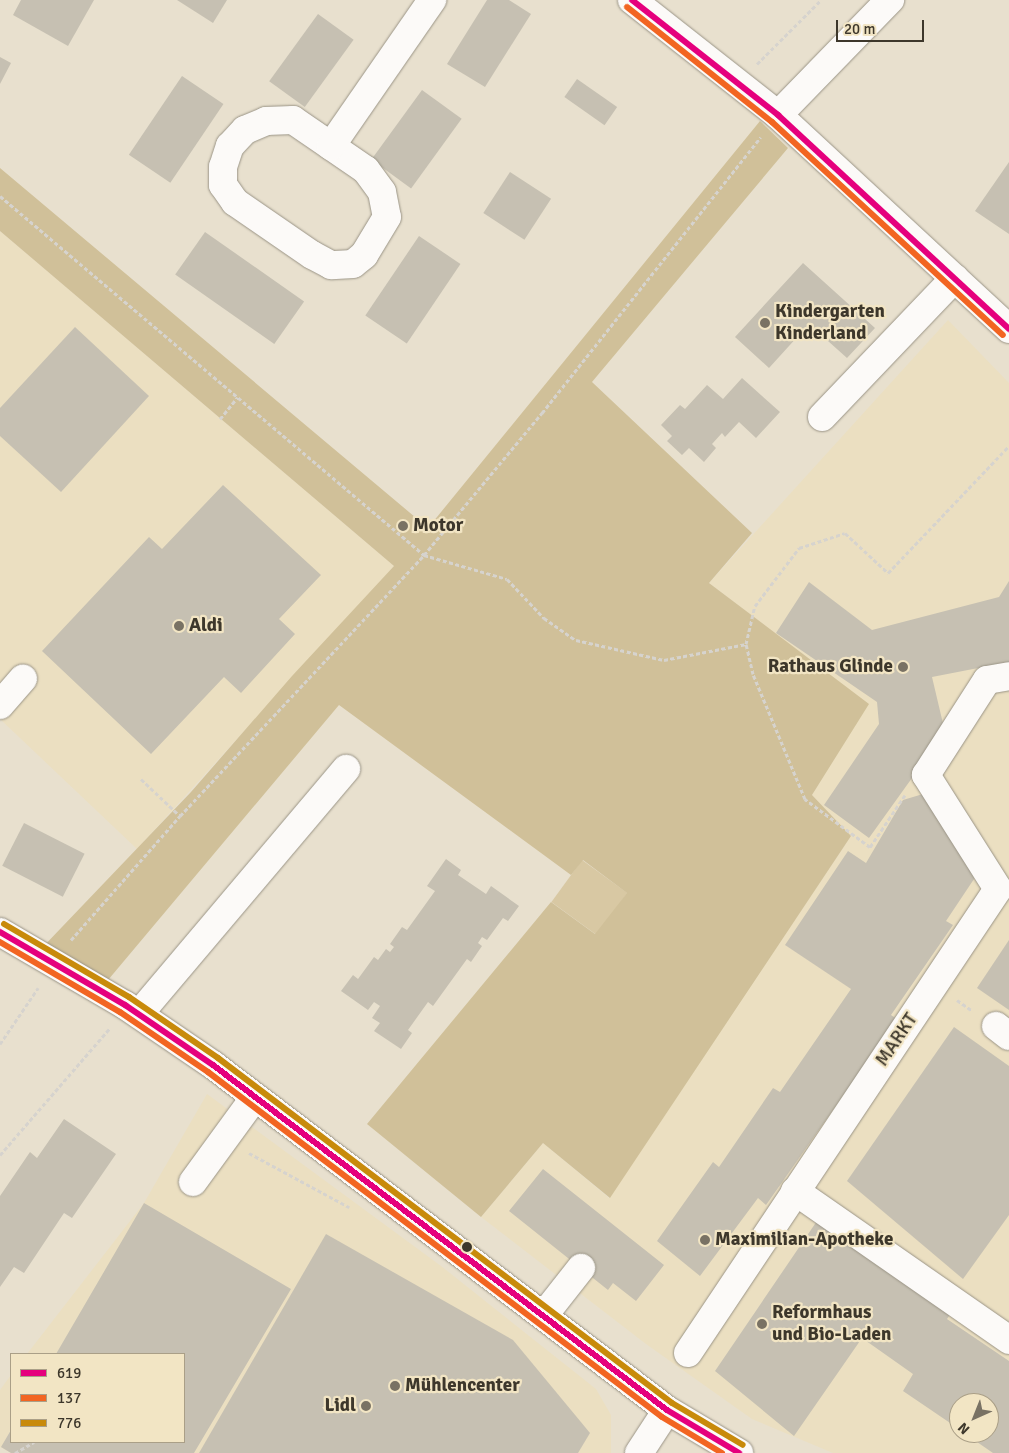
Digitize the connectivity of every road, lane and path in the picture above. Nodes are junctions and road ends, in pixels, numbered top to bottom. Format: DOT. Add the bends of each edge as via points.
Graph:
graph roads {
  1 [pos="432,0"];
  2 [pos="632,0"];
  3 [pos="821,0"];
  4 [pos="890,0"];
  5 [pos="739,82"];
  6 [pos="778,115"];
  7 [pos="331,146"];
  8 [pos="0,196"];
  9 [pos="955,278"];
  10 [pos="1009,329"];
  11 [pos="238,397"];
  12 [pos="822,417"];
  13 [pos="220,419"];
  14 [pos="1009,446"];
  15 [pos="424,555"];
  16 [pos="746,644"];
  17 [pos="1009,676"];
  18 [pos="23,679"];
  19 [pos="0,705"];
  20 [pos="346,769"];
  21 [pos="141,779"];
  22 [pos="906,793"];
  23 [pos="180,816"];
  24 [pos="1003,893"];
  25 [pos="0,932"];
  26 [pos="56,962"];
  27 [pos="934,984"];
  28 [pos="132,1009"];
  29 [pos="1002,1031"];
  30 [pos="0,1044"];
  31 [pos="255,1097"];
  32 [pos="0,1155"];
  33 [pos="193,1182"];
  34 [pos="795,1190"];
  35 [pos="581,1268"];
  36 [pos="544,1315"];
  37 [pos="1009,1340"];
  38 [pos="688,1353"];
  39 [pos="667,1410"];
  40 [pos="32,1443"];
  41 [pos="15,1453"];
  42 [pos="639,1453"];
  43 [pos="738,1453"];
  1 -- 7 [label="street"];
  2 -- 5 [label="street"];
  3 -- 5 [label="path"];
  4 -- 6 [label="street"];
  5 -- 6 [label="street"];
  6 -- 9 [label="street"];
  6 -- 15 [label="path" via="542,413"];
  7 -- 7 [label="street" via="293,120 266,121 245,130 230,146 222,167 223,185 235,202 312,255 331,265 353,264 364,255 387,217 382,192 366,170"];
  8 -- 11 [label="path"];
  9 -- 10 [label="street"];
  9 -- 12 [label="street"];
  11 -- 13 [label="path"];
  11 -- 15 [label="path"];
  14 -- 16 [label="path" via="888,573 845,532 798,548 755,606"];
  15 -- 16 [label="path" via="507,579 544,618 576,640 664,660"];
  15 -- 23 [label="path"];
  16 -- 22 [label="path" via="753,674 805,799 870,847"];
  17 -- 24 [label="street, MARKT" via="987,680 926,775"];
  18 -- 19 [label="street"];
  20 -- 28 [label="street"];
  21 -- 23 [label="path"];
  23 -- 26 [label="path" via="76,933"];
  24 -- 27 [label="street, MARKT"];
  25 -- 26 [label="street"];
  26 -- 28 [label="street"];
  26 -- 30 [label="path"];
  27 -- 29 [label="path"];
  27 -- 34 [label="street, MARKT"];
  28 -- 31 [label="street"];
  28 -- 32 [label="path"];
  31 -- 33 [label="street"];
  31 -- 36 [label="street"];
  34 -- 37 [label="street"];
  34 -- 38 [label="street, MARKT"];
  35 -- 36 [label="street"];
  36 -- 39 [label="street"];
  39 -- 42 [label="street"];
  39 -- 43 [label="street"];
  40 -- 41 [label="path"];
}
